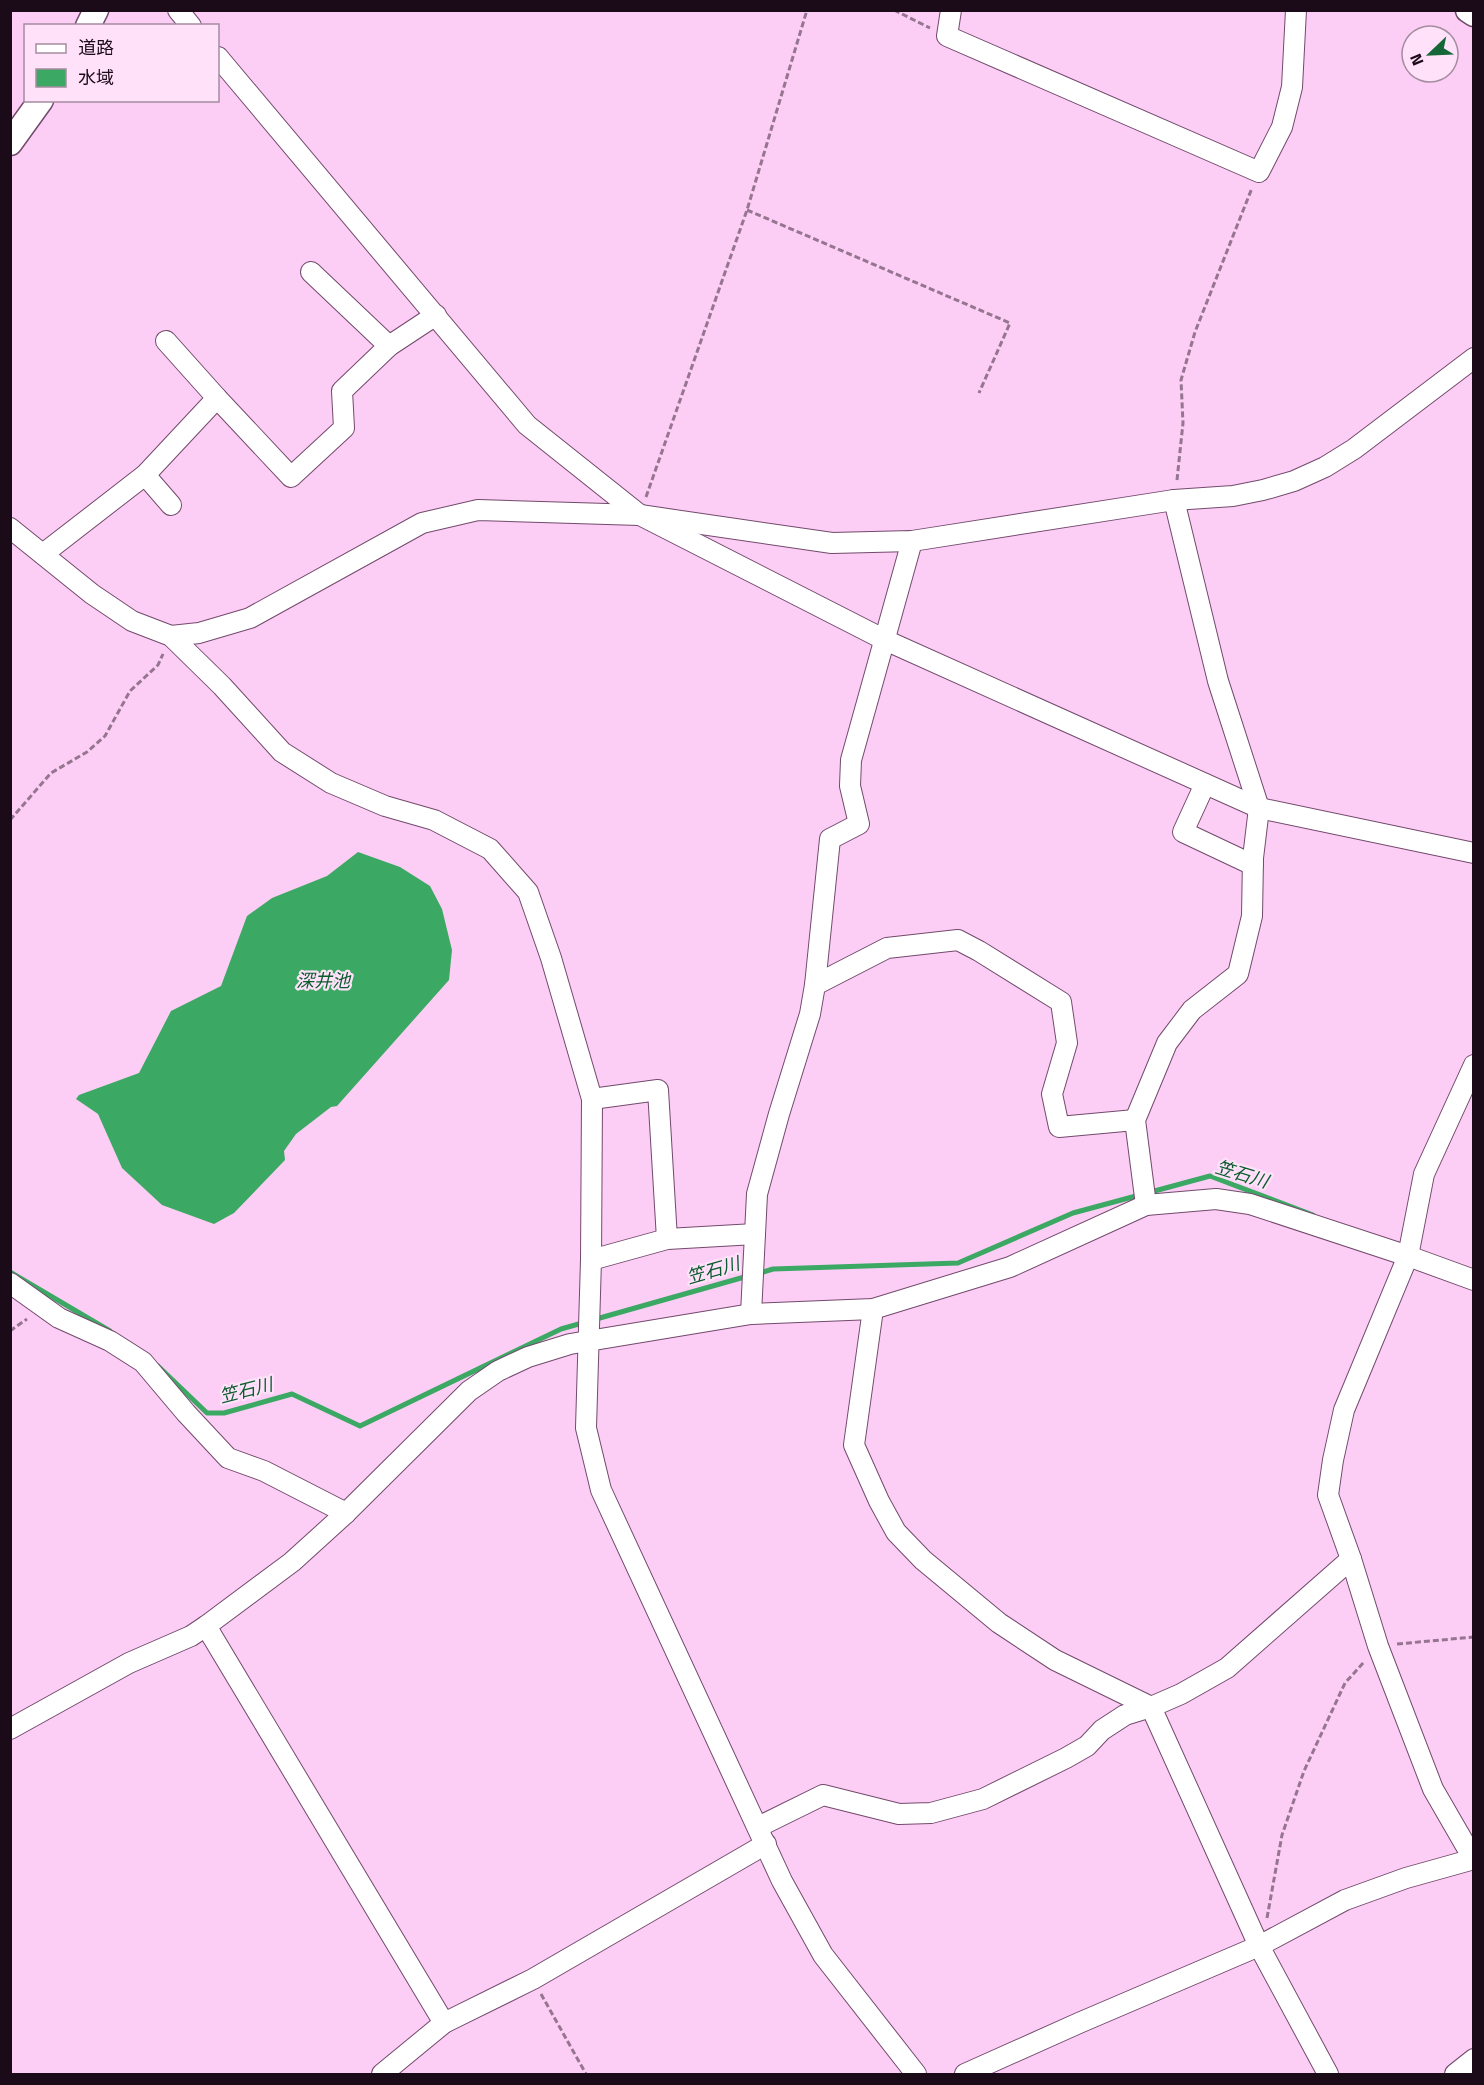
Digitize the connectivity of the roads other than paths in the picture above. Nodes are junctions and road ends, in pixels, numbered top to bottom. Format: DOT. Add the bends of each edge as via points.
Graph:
graph roads {
  1 [pos="96,10"];
  2 [pos="178,10"];
  3 [pos="951,10"];
  4 [pos="1296,10"];
  5 [pos="1468,10"];
  6 [pos="1473,14"];
  7 [pos="89,24"];
  8 [pos="189,24"];
  9 [pos="219,58"];
  10 [pos="40,102"];
  11 [pos="10,143"];
  12 [pos="311,272"];
  13 [pos="436,315"];
  14 [pos="166,340"];
  15 [pos="389,346"];
  16 [pos="1473,358"];
  17 [pos="217,398"];
  18 [pos="145,475"];
  19 [pos="1174,500"];
  20 [pos="171,506"];
  21 [pos="640,515"];
  22 [pos="10,528"];
  23 [pos="912,541"];
  24 [pos="43,554"];
  25 [pos="171,636"];
  26 [pos="885,640"];
  27 [pos="1205,784"];
  28 [pos="1259,808"];
  29 [pos="1473,853"];
  30 [pos="1253,865"];
  31 [pos="815,985"];
  32 [pos="1473,1065"];
  33 [pos="592,1100"];
  34 [pos="1135,1120"];
  35 [pos="1146,1205"];
  36 [pos="755,1234"];
  37 [pos="667,1239"];
  38 [pos="1408,1256"];
  39 [pos="591,1260"];
  40 [pos="1473,1280"];
  41 [pos="10,1283"];
  42 [pos="873,1309"];
  43 [pos="751,1314"];
  44 [pos="589,1341"];
  45 [pos="346,1513"];
  46 [pos="1351,1559"];
  47 [pos="206,1626"];
  48 [pos="1151,1707"];
  49 [pos="10,1729"];
  50 [pos="762,1836"];
  51 [pos="1473,1860"];
  52 [pos="1259,1946"];
  53 [pos="444,2023"];
  54 [pos="1473,2059"];
  55 [pos="382,2074"];
  56 [pos="916,2074"];
  57 [pos="965,2074"];
  58 [pos="1328,2074"];
  59 [pos="1455,2074"];
  1 -- 7 [label="main road"];
  2 -- 8 [label="street"];
  3 -- 4 [label="street" via="947,36 1259,172 1282,127 1292,87"];
  5 -- 6 [label="main road"];
  9 -- 13 [label="street"];
  10 -- 11 [label="main road"];
  12 -- 15 [label="street"];
  13 -- 15 [label="street"];
  13 -- 21 [label="street" via="527,425"];
  14 -- 17 [label="street"];
  15 -- 17 [label="street" via="342,392 344,428 291,477"];
  16 -- 19 [label="street" via="1325,467 1263,490"];
  17 -- 18 [label="street"];
  18 -- 20 [label="street"];
  18 -- 24 [label="street"];
  19 -- 23 [label="street"];
  19 -- 28 [label="street" via="1218,681"];
  21 -- 23 [label="street" via="832,543"];
  21 -- 25 [label="street" via="478,510 422,523 250,618 199,633"];
  21 -- 26 [label="street"];
  22 -- 24 [label="street"];
  23 -- 26 [label="street"];
  24 -- 25 [label="street" via="132,621"];
  25 -- 33 [label="street" via="282,752 331,783 385,806 434,820 490,849 528,892"];
  26 -- 27 [label="street"];
  26 -- 31 [label="street" via="851,760 850,786 860,824 830,839"];
  27 -- 28 [label="street"];
  27 -- 30 [label="street" via="1183,832"];
  28 -- 29 [label="street"];
  28 -- 30 [label="street"];
  30 -- 34 [label="street" via="1252,916 1238,974 1192,1010 1167,1043"];
  31 -- 34 [label="street" via="887,948 958,940 1061,1002 1067,1042 1052,1094 1059,1127"];
  31 -- 36 [label="street" via="757,1194"];
  32 -- 38 [label="street" via="1424,1174"];
  33 -- 37 [label="street" via="658,1090"];
  33 -- 39 [label="street"];
  34 -- 35 [label="street"];
  35 -- 38 [label="street" via="1216,1199 1250,1204"];
  35 -- 42 [label="street" via="1010,1267"];
  36 -- 37 [label="street"];
  36 -- 43 [label="street"];
  37 -- 39 [label="street"];
  38 -- 40 [label="street"];
  38 -- 46 [label="street" via="1344,1410 1333,1460 1328,1495"];
  39 -- 44 [label="street"];
  41 -- 45 [label="street" via="60,1318 110,1341 143,1362 228,1458 264,1471"];
  42 -- 43 [label="street"];
  42 -- 48 [label="street" via="854,1445 896,1532 923,1560 999,1623 1055,1660"];
  43 -- 44 [label="street"];
  44 -- 45 [label="street" via="528,1357 469,1391"];
  44 -- 50 [label="street" via="586,1428 601,1490"];
  45 -- 47 [label="street" via="292,1562"];
  46 -- 48 [label="street" via="1227,1668"];
  46 -- 51 [label="street" via="1378,1646 1433,1789"];
  47 -- 49 [label="street"];
  47 -- 53 [label="street"];
  48 -- 50 [label="street" via="1125,1715 1087,1746 983,1798 931,1813 899,1814 823,1795"];
  48 -- 52 [label="street"];
  50 -- 53 [label="street" via="533,1979"];
  50 -- 56 [label="street" via="823,1955"];
  51 -- 52 [label="street" via="1345,1900"];
  52 -- 57 [label="street"];
  52 -- 58 [label="street"];
  53 -- 55 [label="street"];
  54 -- 59 [label="street"];
}
